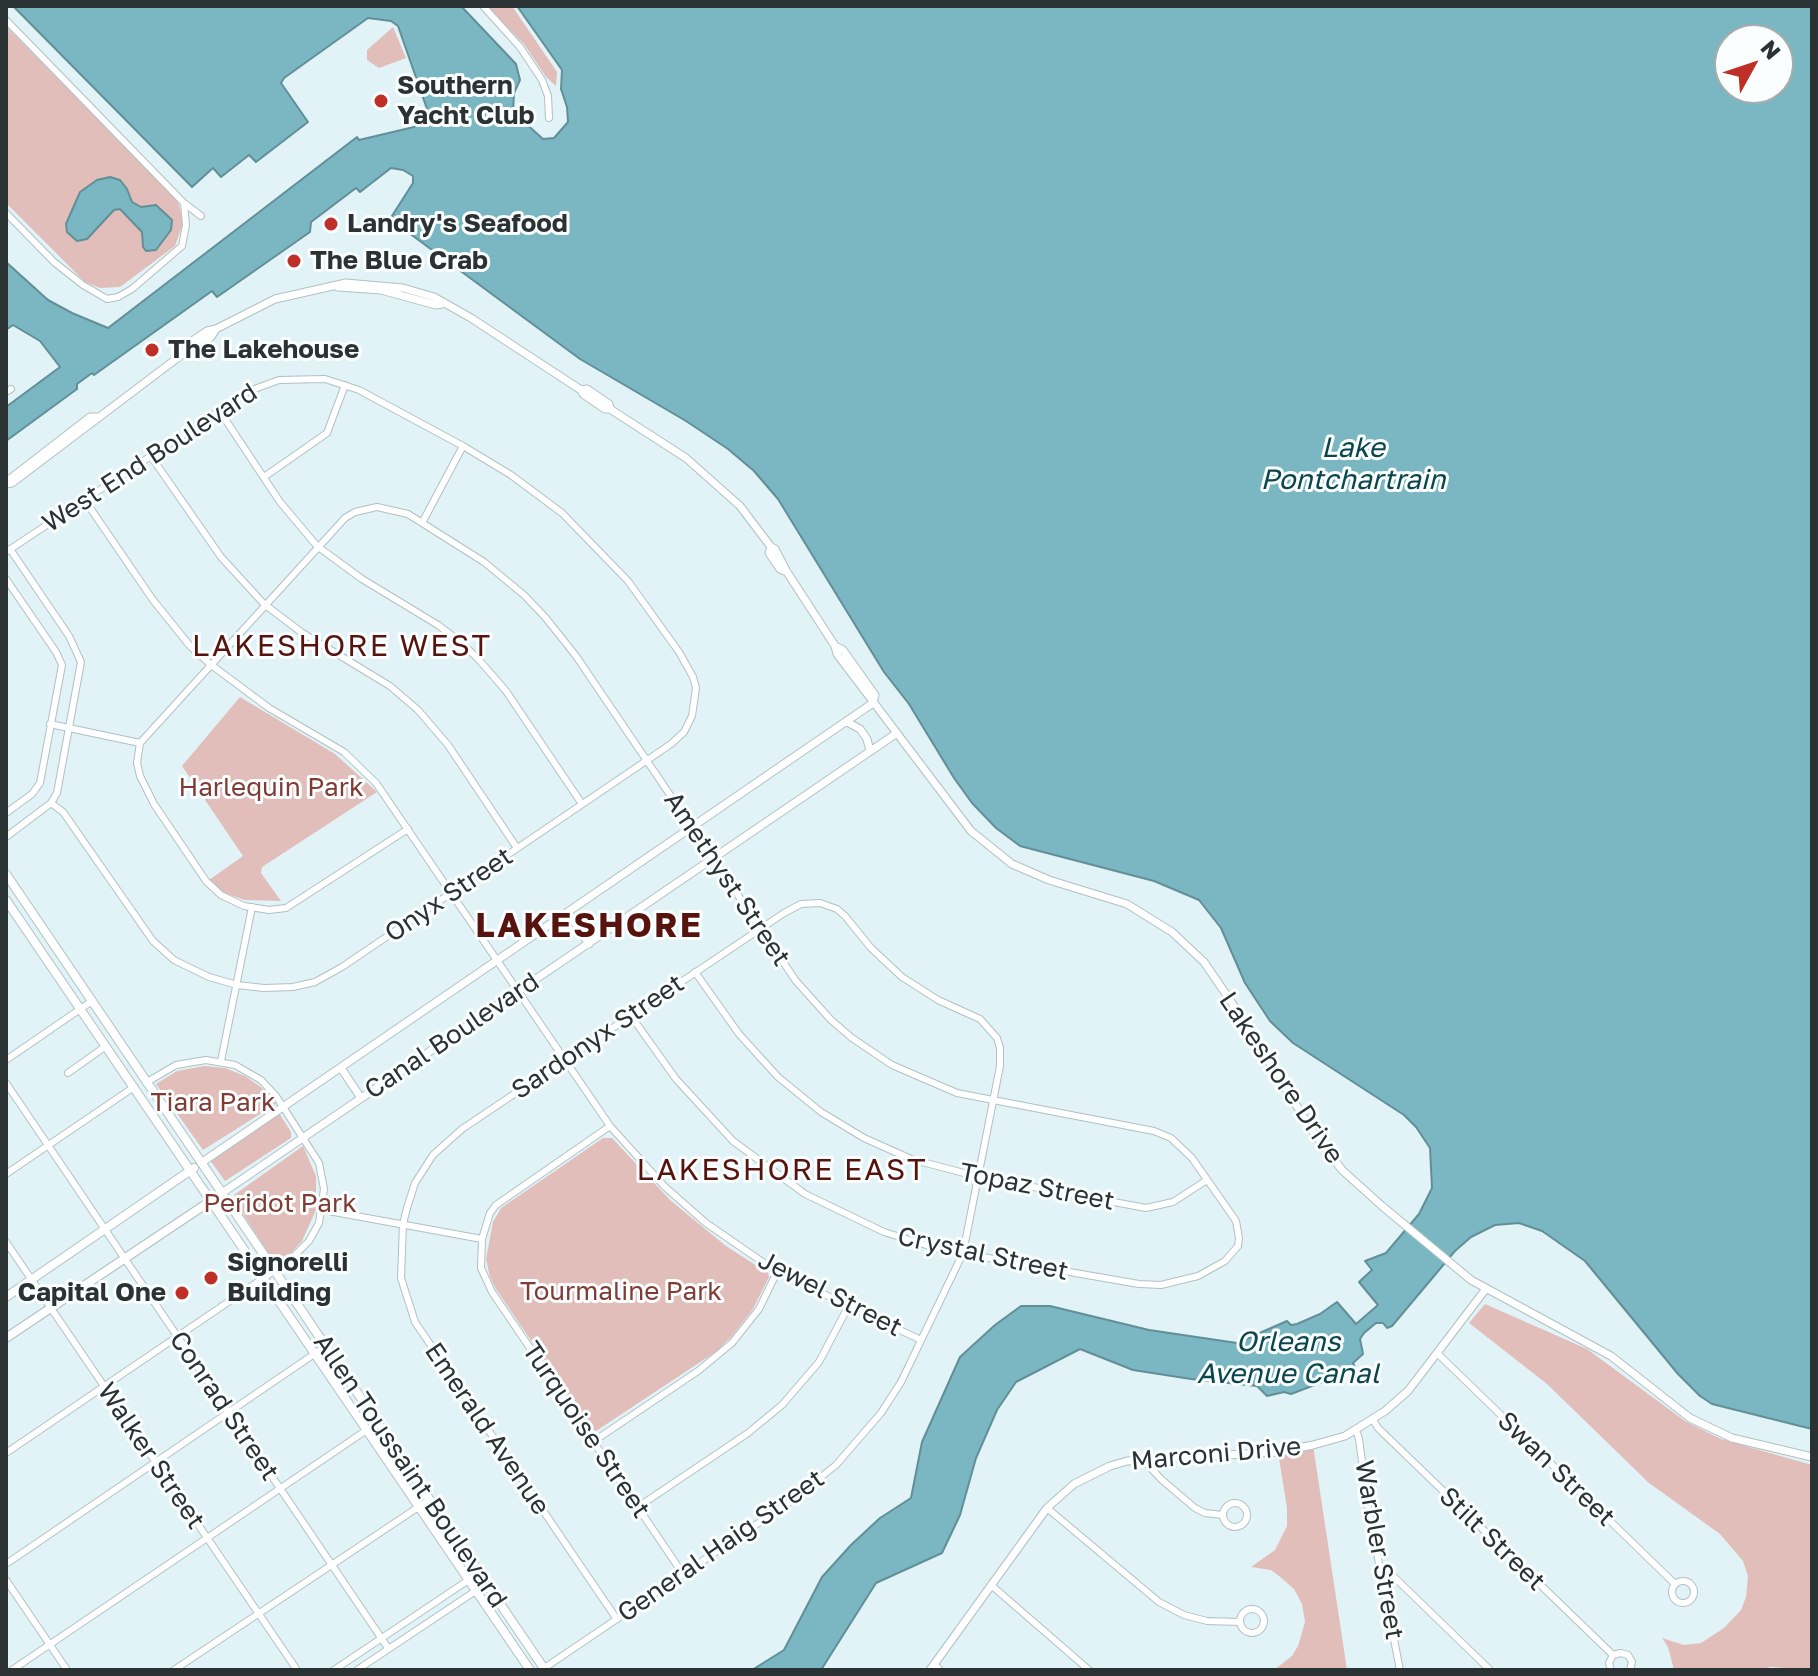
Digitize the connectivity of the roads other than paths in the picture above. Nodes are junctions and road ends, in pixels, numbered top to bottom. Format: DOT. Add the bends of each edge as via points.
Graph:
graph roads {
  1 [pos="483,6"];
  2 [pos="6,20"];
  3 [pos="549,118"];
  4 [pos="184,203"];
  5 [pos="6,213"];
  6 [pos="201,216"];
  7 [pos="345,385"];
  8 [pos="219,410"];
  9 [pos="463,446"];
  10 [pos="150,455"];
  11 [pos="264,477"];
  12 [pos="6,483"];
  13 [pos="84,499"];
  14 [pos="422,523"];
  15 [pos="317,546"];
  16 [pos="8,550"];
  17 [pos="6,579"];
  18 [pos="264,604"];
  19 [pos="210,664"];
  20 [pos="873,703"];
  21 [pos="847,722"];
  22 [pos="50,724"];
  23 [pos="70,728"];
  24 [pos="897,733"];
  25 [pos="140,743"];
  26 [pos="870,751"];
  27 [pos="646,761"];
  28 [pos="51,803"];
  29 [pos="582,804"];
  30 [pos="6,813"];
  31 [pos="692,827"];
  32 [pos="408,829"];
  33 [pos="6,837"];
  34 [pos="517,848"];
  35 [pos="714,860"];
  36 [pos="6,874"];
  37 [pos="451,893"];
  38 [pos="6,900"];
  39 [pos="252,907"];
  40 [pos="837,909"];
  41 [pos="568,912"];
  42 [pos="760,929"];
  43 [pos="589,944"];
  44 [pos="497,961"];
  45 [pos="695,972"];
  46 [pos="237,985"];
  47 [pos="518,992"];
  48 [pos="92,1001"];
  49 [pos="81,1009"];
  50 [pos="631,1016"];
  51 [pos="112,1030"];
  52 [pos="104,1042"];
  53 [pos="6,1060"];
  54 [pos="565,1060"];
  55 [pos="221,1061"];
  56 [pos="341,1068"];
  57 [pos="68,1073"];
  58 [pos="147,1082"];
  59 [pos="6,1083"];
  60 [pos="134,1087"];
  61 [pos="361,1098"];
  62 [pos="993,1101"];
  63 [pos="283,1107"];
  64 [pos="171,1118"];
  65 [pos="160,1125"];
  66 [pos="610,1126"];
  67 [pos="304,1137"];
  68 [pos="48,1145"];
  69 [pos="201,1163"];
  70 [pos="190,1170"];
  71 [pos="6,1174"];
  72 [pos="979,1177"];
  73 [pos="1207,1180"];
  74 [pos="222,1193"];
  75 [pos="211,1200"];
  76 [pos="323,1210"];
  77 [pos="403,1224"];
  78 [pos="244,1225"];
  79 [pos="105,1230"];
  80 [pos="232,1232"];
  81 [pos="482,1239"];
  82 [pos="6,1242"];
  83 [pos="963,1253"];
  84 [pos="124,1257"];
  85 [pos="274,1270"];
  86 [pos="777,1272"];
  87 [pos="264,1277"];
  88 [pos="31,1280"];
  89 [pos="1485,1290"];
  90 [pos="6,1297"];
  91 [pos="50,1307"];
  92 [pos="848,1307"];
  93 [pos="301,1309"];
  94 [pos="291,1317"];
  95 [pos="177,1337"];
  96 [pos="6,1338"];
  97 [pos="921,1340"];
  98 [pos="326,1346"];
  99 [pos="1437,1353"];
  100 [pos="315,1354"];
  101 [pos="104,1386"];
  102 [pos="229,1413"];
  103 [pos="1373,1420"];
  104 [pos="377,1423"];
  105 [pos="367,1430"];
  106 [pos="1356,1430"];
  107 [pos="594,1441"];
  108 [pos="6,1453"];
  109 [pos="1812,1457"];
  110 [pos="1143,1460"];
  111 [pos="156,1462"];
  112 [pos="280,1487"];
  113 [pos="429,1500"];
  114 [pos="419,1507"];
  115 [pos="638,1507"];
  116 [pos="1047,1508"];
  117 [pos="1223,1515"];
  118 [pos="206,1537"];
  119 [pos="331,1563"];
  120 [pos="6,1564"];
  121 [pos="1381,1571"];
  122 [pos="479,1573"];
  123 [pos="683,1574"];
  124 [pos="6,1580"];
  125 [pos="469,1580"];
  126 [pos="486,1584"];
  127 [pos="1675,1584"];
  128 [pos="991,1585"];
  129 [pos="477,1591"];
  130 [pos="258,1613"];
  131 [pos="616,1618"];
  132 [pos="1240,1622"];
  133 [pos="381,1638"];
  134 [pos="50,1644"];
  135 [pos="388,1648"];
  136 [pos="1613,1655"];
  137 [pos="934,1668"];
  138 [pos="12,1670"];
  139 [pos="67,1670"];
  140 [pos="174,1670"];
  141 [pos="297,1670"];
  142 [pos="334,1670"];
  143 [pos="357,1670"];
  144 [pos="530,1670"];
  145 [pos="544,1670"];
  146 [pos="1089,1670"];
  147 [pos="1400,1670"];
  148 [pos="1490,1670"];
  149 [pos="1611,1670"];
  150 [pos="1630,1670"];
  1 -- 3 [label="street" via="542,80"];
  2 -- 4 [label="street"];
  4 -- 5 [label="street" via="182,246 132,289 107,299 54,262"];
  4 -- 6 [label="street"];
  7 -- 8 [label="street, West End Boulevard" via="325,379 279,380"];
  7 -- 9 [label="street, West End Boulevard"];
  7 -- 11 [label="street" via="327,433"];
  8 -- 10 [label="street, West End Boulevard"];
  8 -- 11 [label="street"];
  9 -- 14 [label="street"];
  9 -- 27 [label="street, Onyx Street" via="539,495 584,533 628,581 687,664 696,688 692,716 680,737"];
  10 -- 13 [label="street, West End Boulevard"];
  10 -- 18 [label="street" via="221,557"];
  11 -- 15 [label="street"];
  12 -- 20 [label="street, Lakeshore Drive" via="94,422 207,331 275,299 346,283 399,288 434,297 494,332 587,389 709,478 740,506 771,547 769,553"];
  13 -- 16 [label="street, West End Boulevard"];
  13 -- 19 [label="street, Jewel Street" via="153,600"];
  14 -- 15 [label="street, Amethyst Street" via="387,508 366,509 345,518"];
  14 -- 27 [label="street, Amethyst Street" via="508,580 545,617"];
  15 -- 18 [label="street, Amethyst Street"];
  15 -- 29 [label="street" via="464,645 506,691"];
  16 -- 23 [label="street" via="79,654"];
  17 -- 22 [label="street" via="62,665"];
  18 -- 19 [label="street, Amethyst Street"];
  18 -- 34 [label="street" via="418,710"];
  19 -- 25 [label="street, Amethyst Street"];
  19 -- 32 [label="street, Jewel Street" via="269,708 344,752 376,783"];
  20 -- 21 [label="street, Canal Boulevard"];
  20 -- 24 [label="street, Lakeshore Drive"];
  21 -- 26 [label="street" via="860,729"];
  21 -- 31 [label="street, Canal Boulevard"];
  22 -- 23 [label="street"];
  22 -- 30 [label="street" via="37,789"];
  23 -- 25 [label="street"];
  23 -- 28 [label="street"];
  24 -- 26 [label="street, Canal Boulevard"];
  24 -- 89 [label="street, Lakeshore Drive" via="989,848 1031,874 1127,904 1191,949 1342,1170"];
  25 -- 39 [label="street" via="137,763 144,788 206,881 233,902"];
  26 -- 35 [label="street, Canal Boulevard"];
  27 -- 29 [label="street, Onyx Street"];
  27 -- 31 [label="street, Amethyst Street"];
  28 -- 33 [label="street"];
  28 -- 46 [label="street" via="63,812 158,947 189,969"];
  29 -- 34 [label="street, Onyx Street"];
  31 -- 35 [label="street, Amethyst Street"];
  31 -- 41 [label="street, Canal Boulevard"];
  32 -- 37 [label="street, Jewel Street"];
  32 -- 39 [label="street" via="299,902 281,910"];
  34 -- 37 [label="street, Onyx Street"];
  35 -- 42 [label="street, Amethyst Street"];
  35 -- 43 [label="street, Canal Boulevard"];
  36 -- 48 [label="main road, Allen Toussaint Boulevard"];
  37 -- 44 [label="street, Jewel Street"];
  37 -- 46 [label="street, Onyx Street" via="322,979 280,988"];
  38 -- 49 [label="main road, Allen Toussaint Boulevard"];
  39 -- 46 [label="street"];
  40 -- 42 [label="street, Sardonyx Street" via="801,904"];
  40 -- 62 [label="street, General Haig Street" via="902,977 987,1024 1000,1048"];
  41 -- 43 [label="street"];
  41 -- 44 [label="street, Canal Boulevard"];
  42 -- 45 [label="street, Sardonyx Street"];
  42 -- 62 [label="street, Amethyst Street" via="810,999 852,1038 908,1074"];
  43 -- 47 [label="street, Canal Boulevard"];
  44 -- 47 [label="street, Jewel Street"];
  44 -- 56 [label="street, Canal Boulevard"];
  45 -- 50 [label="street, Sardonyx Street"];
  45 -- 72 [label="street, Topaz Street" via="757,1056 821,1112 884,1148"];
  46 -- 55 [label="street"];
  47 -- 54 [label="street, Jewel Street"];
  47 -- 61 [label="street, Canal Boulevard"];
  48 -- 49 [label="street"];
  48 -- 51 [label="main road, Allen Toussaint Boulevard"];
  49 -- 52 [label="main road, Allen Toussaint Boulevard"];
  49 -- 53 [label="street"];
  50 -- 54 [label="street, Sardonyx Street"];
  50 -- 83 [label="street, Crystal Street" via="714,1123 778,1176 863,1224"];
  51 -- 52 [label="main road"];
  51 -- 58 [label="main road, Allen Toussaint Boulevard"];
  52 -- 57 [label="street"];
  52 -- 60 [label="main road, Allen Toussaint Boulevard"];
  54 -- 66 [label="street, Jewel Street"];
  54 -- 77 [label="street, Sardonyx Street" via="433,1155 415,1183"];
  55 -- 58 [label="street" via="184,1063"];
  55 -- 63 [label="street" via="255,1075"];
  56 -- 61 [label="street"];
  56 -- 63 [label="street, Canal Boulevard"];
  58 -- 64 [label="main road, Allen Toussaint Boulevard"];
  59 -- 68 [label="street, Conrad Street"];
  60 -- 65 [label="main road, Allen Toussaint Boulevard"];
  60 -- 68 [label="street"];
  61 -- 67 [label="street, Canal Boulevard"];
  62 -- 72 [label="street, General Haig Street"];
  62 -- 73 [label="street, Amethyst Street" via="1154,1131 1185,1150"];
  63 -- 67 [label="street"];
  63 -- 69 [label="street, Canal Boulevard"];
  64 -- 65 [label="main road"];
  64 -- 69 [label="main road, Allen Toussaint Boulevard"];
  65 -- 70 [label="main road, Allen Toussaint Boulevard"];
  66 -- 81 [label="street" via="496,1205"];
  66 -- 86 [label="street, Jewel Street" via="685,1205"];
  67 -- 74 [label="street, Canal Boulevard"];
  67 -- 76 [label="street" via="323,1176"];
  68 -- 71 [label="street"];
  68 -- 79 [label="street, Conrad Street"];
  69 -- 70 [label="main road, Canal Boulevard"];
  69 -- 74 [label="main road, Allen Toussaint Boulevard"];
  70 -- 75 [label="main road, Allen Toussaint Boulevard"];
  70 -- 79 [label="main road, Canal Boulevard"];
  72 -- 73 [label="street, Topaz Street" via="1146,1208 1173,1202"];
  72 -- 83 [label="street, General Haig Street"];
  73 -- 83 [label="street, Crystal Street" via="1236,1221 1238,1246 1220,1265 1180,1281 1112,1281"];
  74 -- 75 [label="main road, Canal Boulevard"];
  74 -- 78 [label="main road, Allen Toussaint Boulevard"];
  75 -- 80 [label="main road, Allen Toussaint Boulevard"];
  75 -- 84 [label="main road, Canal Boulevard"];
  76 -- 77 [label="street"];
  76 -- 85 [label="street" via="305,1246"];
  77 -- 81 [label="street"];
  77 -- 131 [label="street, Emerald Avenue" via="401,1278 415,1322"];
  78 -- 80 [label="main road"];
  78 -- 85 [label="main road, Allen Toussaint Boulevard"];
  79 -- 84 [label="street, Conrad Street"];
  79 -- 88 [label="main road, Canal Boulevard"];
  80 -- 87 [label="main road, Allen Toussaint Boulevard"];
  81 -- 107 [label="street, Turquoise Street" via="484,1278"];
  82 -- 88 [label="street, Walker Street"];
  83 -- 97 [label="street, General Haig Street"];
  84 -- 91 [label="main road, Canal Boulevard"];
  84 -- 95 [label="street, Conrad Street"];
  85 -- 87 [label="street"];
  85 -- 93 [label="main road, Allen Toussaint Boulevard"];
  86 -- 92 [label="street, Jewel Street"];
  86 -- 107 [label="street" via="759,1309 732,1343"];
  87 -- 94 [label="main road, Allen Toussaint Boulevard"];
  87 -- 95 [label="street"];
  88 -- 90 [label="main road, Canal Boulevard"];
  88 -- 91 [label="street, Walker Street"];
  89 -- 99 [label="street, Marconi Drive"];
  89 -- 109 [label="street, Lakeshore Drive" via="1611,1356 1702,1425 1732,1438"];
  91 -- 96 [label="main road, Canal Boulevard"];
  91 -- 101 [label="street, Walker Street"];
  92 -- 97 [label="street, Jewel Street"];
  92 -- 115 [label="street" via="819,1362 782,1405"];
  93 -- 94 [label="main road"];
  93 -- 98 [label="main road, Allen Toussaint Boulevard"];
  94 -- 100 [label="main road, Allen Toussaint Boulevard"];
  95 -- 101 [label="street"];
  95 -- 102 [label="street, Conrad Street"];
  97 -- 123 [label="street, General Haig Street" via="881,1413 836,1465"];
  98 -- 100 [label="street"];
  98 -- 104 [label="main road, Allen Toussaint Boulevard"];
  99 -- 103 [label="street, Marconi Drive" via="1408,1391"];
  99 -- 127 [label="street, Swan Street"];
  100 -- 102 [label="street"];
  100 -- 105 [label="main road, Allen Toussaint Boulevard"];
  101 -- 108 [label="street"];
  101 -- 111 [label="street, Walker Street"];
  102 -- 111 [label="street"];
  102 -- 112 [label="street, Conrad Street"];
  103 -- 106 [label="street, Marconi Drive"];
  103 -- 136 [label="street, Stilt Street"];
  104 -- 105 [label="street"];
  104 -- 113 [label="main road, Allen Toussaint Boulevard"];
  105 -- 112 [label="street"];
  105 -- 114 [label="main road, Allen Toussaint Boulevard"];
  106 -- 110 [label="street, Marconi Drive" via="1278,1452"];
  106 -- 121 [label="street, Warbler Street"];
  107 -- 115 [label="street, Turquoise Street"];
  110 -- 116 [label="street, Marconi Drive" via="1086,1477"];
  110 -- 117 [label="street" via="1195,1508"];
  111 -- 118 [label="street, Walker Street"];
  111 -- 120 [label="street"];
  112 -- 118 [label="street"];
  112 -- 119 [label="street, Conrad Street"];
  113 -- 114 [label="street"];
  113 -- 122 [label="main road, Allen Toussaint Boulevard"];
  114 -- 119 [label="street"];
  114 -- 125 [label="main road, Allen Toussaint Boulevard"];
  115 -- 123 [label="street, Turquoise Street"];
  116 -- 128 [label="street, Marconi Drive"];
  116 -- 132 [label="street" via="1159,1602 1194,1618"];
  118 -- 130 [label="street, Walker Street"];
  118 -- 134 [label="street"];
  119 -- 130 [label="street"];
  119 -- 133 [label="street, Conrad Street"];
  121 -- 147 [label="street, Warbler Street"];
  121 -- 148 [label="street" via="1392,1575"];
  122 -- 125 [label="street"];
  122 -- 126 [label="main road, Allen Toussaint Boulevard"];
  123 -- 131 [label="street, General Haig Street"];
  124 -- 134 [label="street"];
  125 -- 129 [label="main road, Allen Toussaint Boulevard"];
  125 -- 133 [label="street"];
  126 -- 129 [label="street"];
  126 -- 145 [label="main road, Allen Toussaint Boulevard"];
  128 -- 137 [label="street, Marconi Drive"];
  128 -- 146 [label="street"];
  129 -- 135 [label="street"];
  129 -- 144 [label="main road, Allen Toussaint Boulevard"];
  130 -- 140 [label="street"];
  130 -- 141 [label="street, Walker Street"];
  131 -- 145 [label="street, General Haig Street"];
  133 -- 135 [label="street, Conrad Street"];
  133 -- 142 [label="street"];
  134 -- 138 [label="street"];
  134 -- 139 [label="street"];
  135 -- 143 [label="street"];
  136 -- 149 [label="street"];
  136 -- 150 [label="street, Stilt Street" via="1627,1654"];
}
